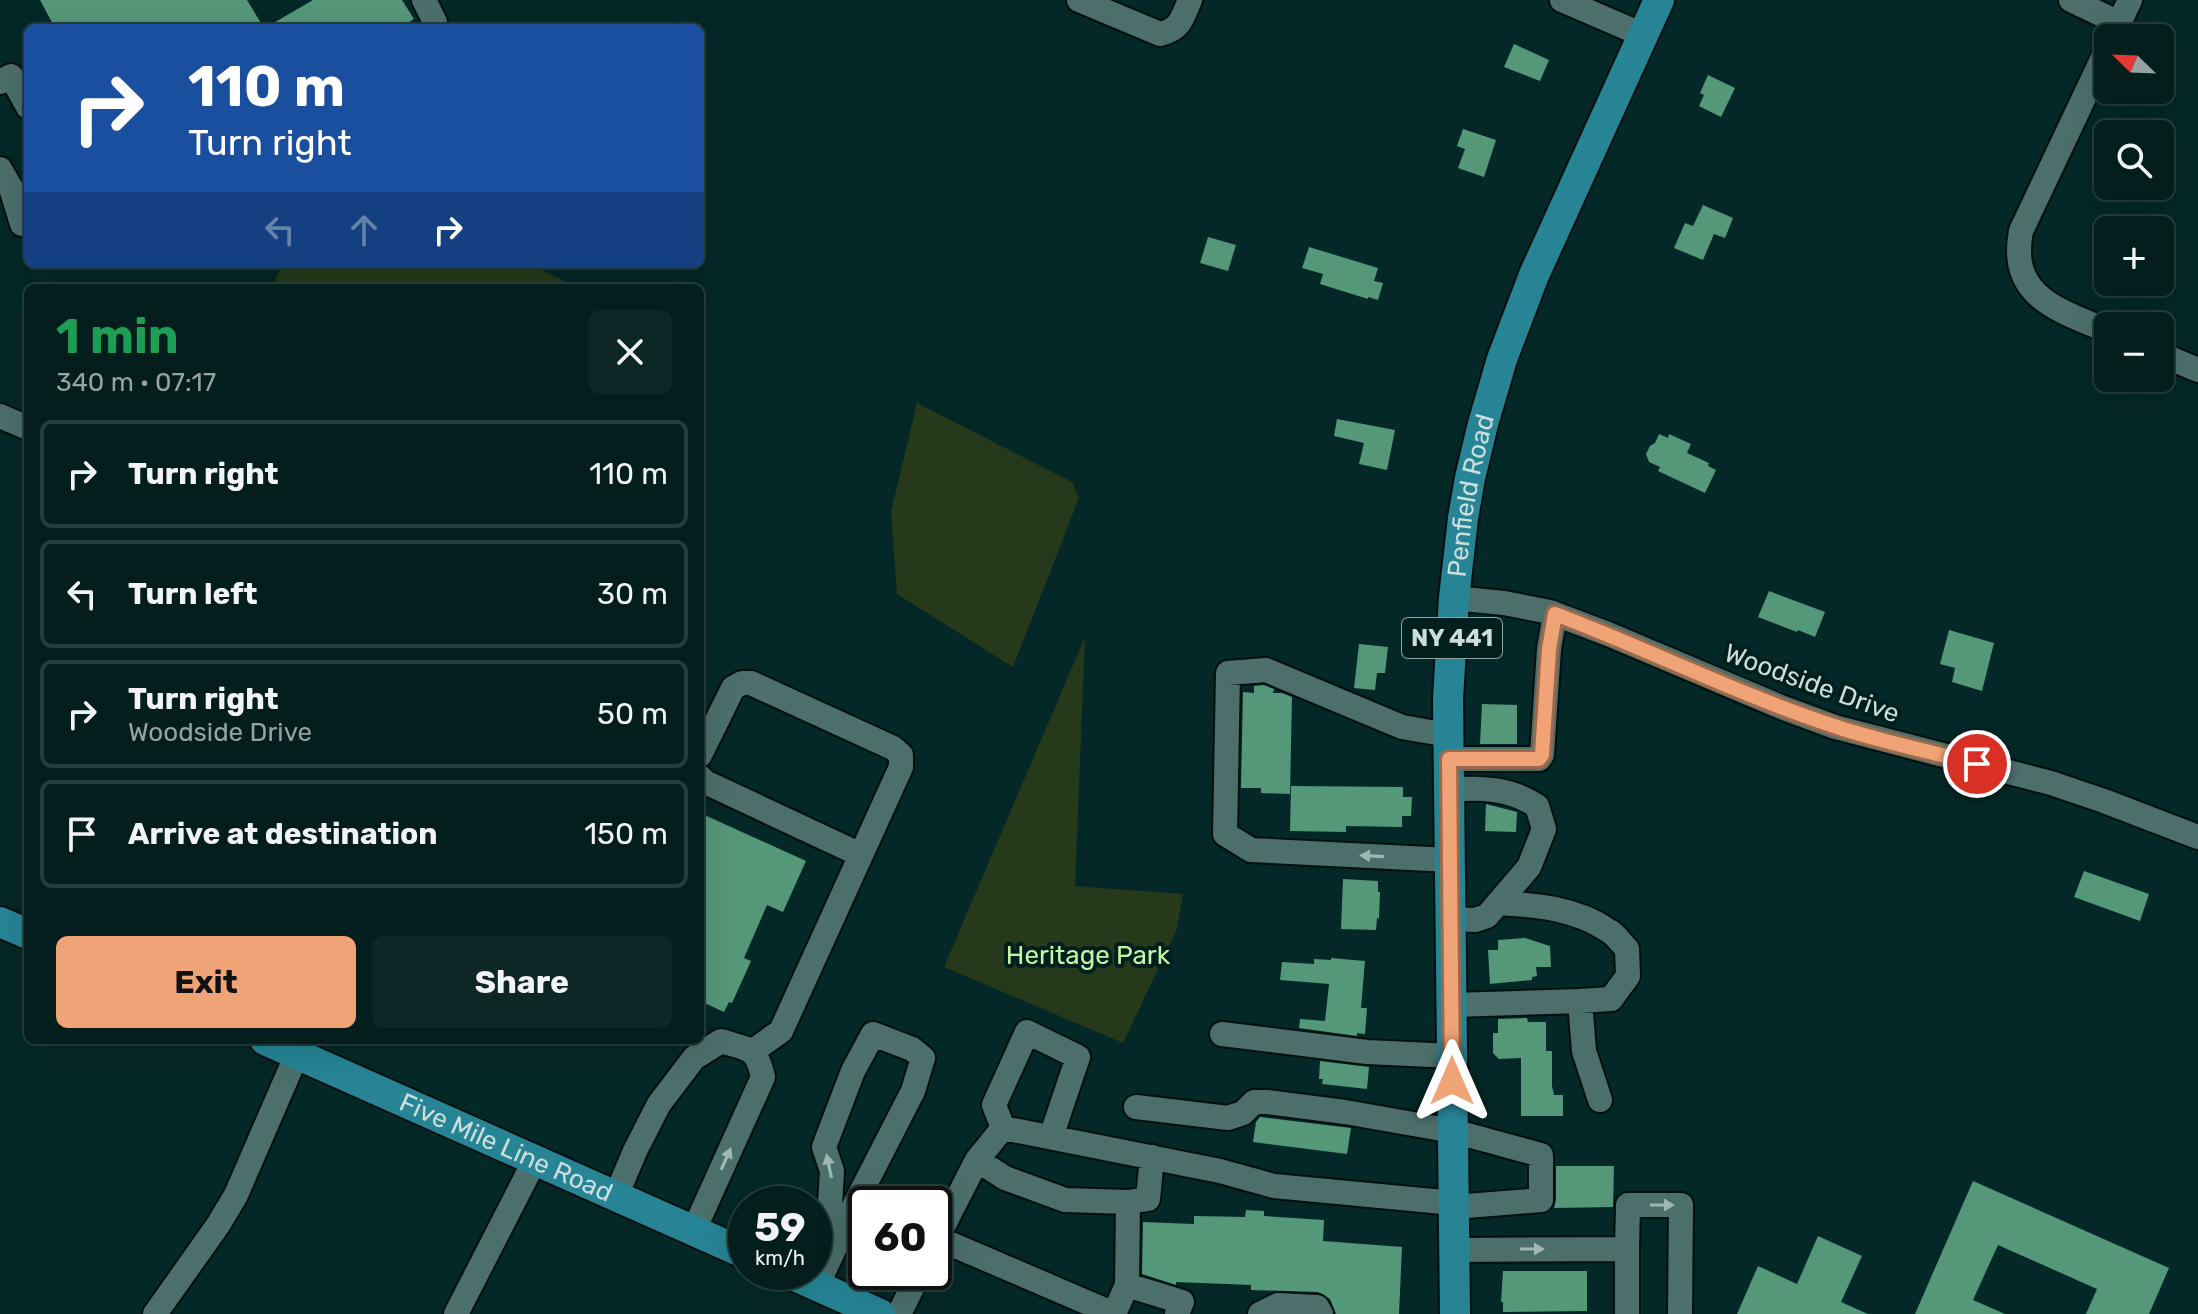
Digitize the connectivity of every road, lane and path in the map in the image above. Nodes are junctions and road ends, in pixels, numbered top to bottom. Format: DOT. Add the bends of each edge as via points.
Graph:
graph roads {
  1 [pos="424,0"];
  2 [pos="1079,0"];
  3 [pos="1190,0"];
  4 [pos="1562,0"];
  5 [pos="1659,0"];
  6 [pos="2071,0"];
  7 [pos="2130,0"];
  8 [pos="435,24"];
  9 [pos="2106,24"];
  10 [pos="2119,24"];
  11 [pos="1643,35"];
  12 [pos="2094,77"];
  13 [pos="0,82"];
  14 [pos="24,100"];
  15 [pos="13,178"];
  16 [pos="0,212"];
  17 [pos="24,221"];
  18 [pos="24,224"];
  19 [pos="2094,325"];
  20 [pos="2174,360"];
  21 [pos="2198,370"];
  22 [pos="0,416"];
  23 [pos="24,426"];
  24 [pos="1454,598"];
  25 [pos="1555,614"];
  26 [pos="704,747"];
  27 [pos="1448,747"];
  28 [pos="704,781"];
  29 [pos="1449,790"];
  30 [pos="2198,837"];
  31 [pos="861,855"];
  32 [pos="1450,860"];
  33 [pos="1498,903"];
  34 [pos="1451,919"];
  35 [pos="1580,1001"];
  36 [pos="1452,1005"];
  37 [pos="1222,1034"];
  38 [pos="279,1044"];
  39 [pos="301,1050"];
  40 [pos="753,1051"];
  41 [pos="1452,1056"];
  42 [pos="1600,1100"];
  43 [pos="1136,1107"];
  44 [pos="1003,1128"];
  45 [pos="1453,1131"];
  46 [pos="1051,1137"];
  47 [pos="1152,1157"];
  48 [pos="535,1160"];
  49 [pos="977,1160"];
  50 [pos="831,1186"];
  51 [pos="616,1196"];
  52 [pos="1128,1202"];
  53 [pos="1454,1205"];
  54 [pos="952,1209"];
  55 [pos="694,1230"];
  56 [pos="832,1234"];
  57 [pos="728,1246"];
  58 [pos="952,1248"];
  59 [pos="1627,1249"];
  60 [pos="1454,1250"];
  61 [pos="1127,1285"];
  62 [pos="828,1290"];
  63 [pos="911,1290"];
  64 [pos="155,1314"];
  65 [pos="456,1314"];
  66 [pos="880,1314"];
  67 [pos="899,1314"];
  68 [pos="1114,1314"];
  69 [pos="1177,1314"];
  70 [pos="1260,1314"];
  71 [pos="1321,1314"];
  72 [pos="1455,1314"];
  73 [pos="1627,1314"];
  74 [pos="1680,1314"];
  1 -- 8 [label="street"];
  2 -- 3 [label="street" via="1160,34 1179,25"];
  4 -- 11 [label="street"];
  5 -- 11 [label="main road, Penfield Road / NY 441"];
  6 -- 9 [label="street"];
  7 -- 10 [label="street"];
  11 -- 24 [label="main road, Penfield Road / NY 441" via="1534,275 1502,359 1470,478"];
  12 -- 19 [label="street" via="2018,247 2019,264 2037,295"];
  13 -- 14 [label="street" via="11,76"];
  15 -- 17 [label="street"];
  16 -- 18 [label="street"];
  20 -- 21 [label="street"];
  22 -- 23 [label="street"];
  24 -- 25 [label="street, Woodside Drive"];
  24 -- 27 [label="main road, Penfield Road / NY 441"];
  25 -- 27 [label="street" via="1539,759"];
  25 -- 30 [label="street, Woodside Drive" via="1835,727 2051,783"];
  26 -- 31 [label="street" via="733,688 751,683 893,748 901,755 901,767"];
  27 -- 29 [label="main road, Penfield Road / NY 441"];
  32 -- 27 [label="street, one-way" via="1251,850 1225,834 1228,673 1266,670"];
  28 -- 31 [label="street"];
  29 -- 32 [label="main road, Penfield Road / NY 441"];
  29 -- 33 [label="street" via="1500,790 1537,806 1544,829 1529,867"];
  31 -- 40 [label="street" via="781,1031"];
  32 -- 34 [label="main road, Penfield Road / NY 441"];
  33 -- 34 [label="street" via="1487,916"];
  33 -- 35 [label="street" via="1571,913 1609,931 1627,949 1628,976 1611,999"];
  34 -- 36 [label="main road, Penfield Road / NY 441"];
  35 -- 36 [label="street"];
  35 -- 42 [label="street" via="1584,1051"];
  36 -- 41 [label="main road, Penfield Road / NY 441"];
  37 -- 41 [label="street" via="1367,1052"];
  38 -- 39 [label="main road, Five Mile Line Road"];
  39 -- 48 [label="main road, Five Mile Line Road"];
  39 -- 64 [label="street" via="236,1195"];
  40 -- 51 [label="street" via="721,1041 694,1058 659,1104"];
  55 -- 40 [label="street, one-way" via="763,1077"];
  41 -- 45 [label="main road, Penfield Road / NY 441"];
  43 -- 45 [label="street" via="1228,1118 1254,1102 1267,1102"];
  44 -- 46 [label="street"];
  44 -- 46 [label="street" via="994,1105 1027,1032 1078,1057"];
  44 -- 49 [label="street"];
  45 -- 53 [label="main road, Penfield Road / NY 441"];
  45 -- 53 [label="street" via="1541,1155 1541,1200"];
  46 -- 47 [label="street"];
  47 -- 52 [label="street" via="1148,1199"];
  47 -- 53 [label="street" via="1274,1186"];
  48 -- 51 [label="main road, Five Mile Line Road"];
  48 -- 65 [label="street"];
  49 -- 52 [label="street" via="1005,1178 1065,1200"];
  49 -- 54 [label="street"];
  50 -- 56 [label="street, one-way" via="824,1147 873,1034 912,1049 923,1058 913,1091 856,1202"];
  51 -- 55 [label="main road, Five Mile Line Road"];
  52 -- 61 [label="street"];
  53 -- 60 [label="main road, Penfield Road / NY 441"];
  55 -- 57 [label="main road, Five Mile Line Road"];
  58 -- 68 [label="street"];
  60 -- 59 [label="street, one-way"];
  59 -- 73 [label="street"];
  59 -- 74 [label="street, one-way" via="1628,1205 1681,1205"];
  60 -- 72 [label="main road, Penfield Road / NY 441"];
  61 -- 68 [label="street"];
  61 -- 69 [label="street" via="1182,1302"];
  62 -- 66 [label="main road"];
  63 -- 67 [label="street"];
  70 -- 71 [label="street" via="1278,1305 1317,1307"];
}
